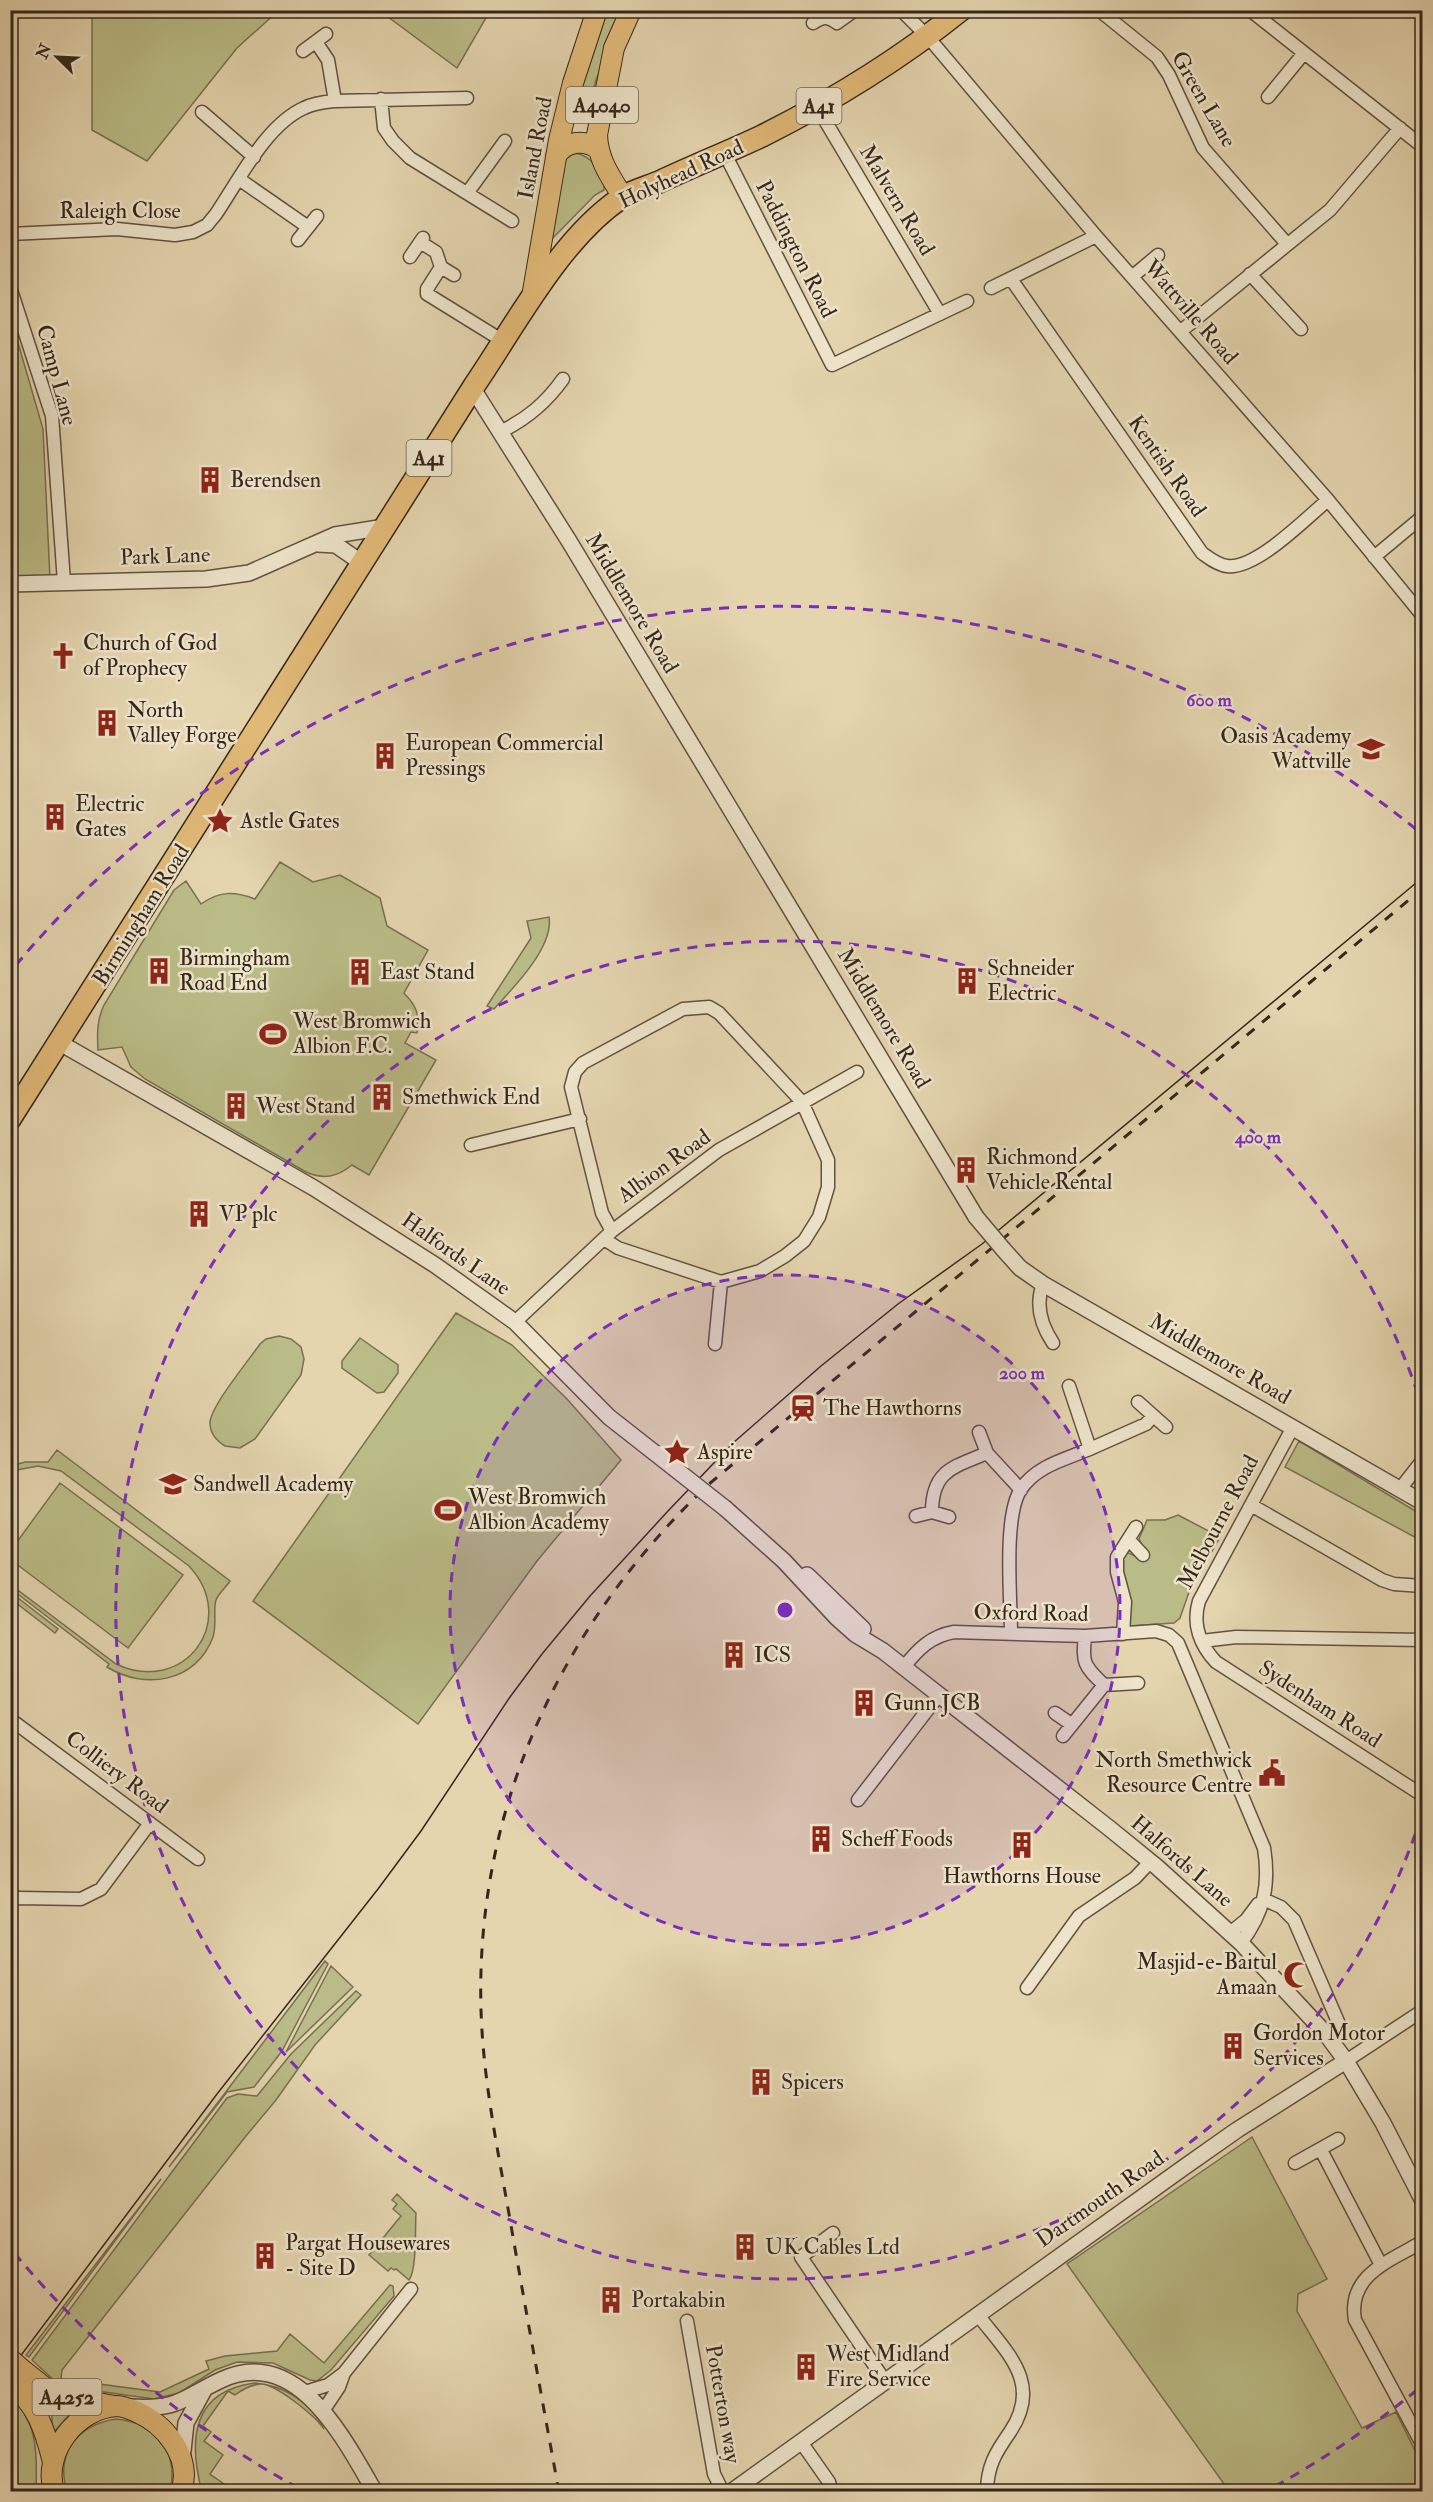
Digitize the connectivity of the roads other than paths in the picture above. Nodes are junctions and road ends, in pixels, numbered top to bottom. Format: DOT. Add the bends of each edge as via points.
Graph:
graph roads {
  1 [pos="597,10"];
  2 [pos="631,10"];
  3 [pos="855,10"];
  4 [pos="901,10"];
  5 [pos="961,10"];
  6 [pos="1099,10"];
  7 [pos="1250,10"];
  8 [pos="813,23"];
  9 [pos="928,37"];
  10 [pos="303,51"];
  11 [pos="1304,52"];
  12 [pos="1268,97"];
  13 [pos="467,98"];
  14 [pos="381,99"];
  15 [pos="335,101"];
  16 [pos="568,103"];
  17 [pos="817,107"];
  18 [pos="202,112"];
  19 [pos="599,118"];
  20 [pos="1400,128"];
  21 [pos="506,141"];
  22 [pos="1422,146"];
  23 [pos="598,149"];
  24 [pos="724,152"];
  25 [pos="556,156"];
  26 [pos="254,157"];
  27 [pos="239,179"];
  28 [pos="468,192"];
  29 [pos="623,197"];
  30 [pos="317,216"];
  31 [pos="512,221"];
  32 [pos="308,227"];
  33 [pos="10,234"];
  34 [pos="1096,236"];
  35 [pos="298,240"];
  36 [pos="1287,244"];
  37 [pos="1158,255"];
  38 [pos="410,257"];
  39 [pos="441,267"];
  40 [pos="1251,274"];
  41 [pos="454,275"];
  42 [pos="1133,276"];
  43 [pos="1011,279"];
  44 [pos="10,287"];
  45 [pos="991,288"];
  46 [pos="532,298"];
  47 [pos="967,301"];
  48 [pos="940,314"];
  49 [pos="1301,329"];
  50 [pos="1180,331"];
  51 [pos="503,341"];
  52 [pos="1422,361"];
  53 [pos="1422,370"];
  54 [pos="563,379"];
  55 [pos="472,389"];
  56 [pos="501,432"];
  57 [pos="1328,500"];
  58 [pos="1422,517"];
  59 [pos="385,527"];
  60 [pos="315,543"];
  61 [pos="1374,557"];
  62 [pos="362,563"];
  63 [pos="63,582"];
  64 [pos="10,584"];
  65 [pos="1422,615"];
  66 [pos="60,1043"];
  67 [pos="857,1072"];
  68 [pos="802,1102"];
  69 [pos="10,1119"];
  70 [pos="580,1119"];
  71 [pos="471,1145"];
  72 [pos="608,1235"];
  73 [pos="721,1282"];
  74 [pos="1043,1284"];
  75 [pos="515,1322"];
  76 [pos="1053,1343"];
  77 [pos="715,1344"];
  78 [pos="1068,1386"];
  79 [pos="1138,1402"];
  80 [pos="1153,1416"];
  81 [pos="1166,1427"];
  82 [pos="1293,1427"];
  83 [pos="979,1432"];
  84 [pos="1090,1449"];
  85 [pos="987,1453"];
  86 [pos="1422,1461"];
  87 [pos="1400,1489"];
  88 [pos="1021,1490"];
  89 [pos="1422,1502"];
  90 [pos="1251,1505"];
  91 [pos="932,1512"];
  92 [pos="916,1516"];
  93 [pos="949,1517"];
  94 [pos="1136,1527"];
  95 [pos="1129,1540"];
  96 [pos="1143,1555"];
  97 [pos="1422,1586"];
  98 [pos="1011,1633"];
  99 [pos="1123,1634"];
  100 [pos="1085,1636"];
  101 [pos="1422,1640"];
  102 [pos="1202,1641"];
  103 [pos="903,1666"];
  104 [pos="1138,1683"];
  105 [pos="1104,1685"];
  106 [pos="939,1695"];
  107 [pos="1055,1713"];
  108 [pos="10,1719"];
  109 [pos="1071,1724"];
  110 [pos="1063,1736"];
  111 [pos="1422,1796"];
  112 [pos="858,1800"];
  113 [pos="150,1823"];
  114 [pos="198,1859"];
  115 [pos="1150,1862"];
  116 [pos="1263,1899"];
  117 [pos="10,1901"];
  118 [pos="1230,1932"];
  119 [pos="1241,1943"];
  120 [pos="1027,1988"];
  121 [pos="1327,1995"];
  122 [pos="1315,2002"];
  123 [pos="1422,2011"];
  124 [pos="1339,2024"];
  125 [pos="1346,2061"];
  126 [pos="1338,2139"];
  127 [pos="1320,2150"];
  128 [pos="1295,2163"];
  129 [pos="1422,2199"];
  130 [pos="833,2233"];
  131 [pos="1422,2242"];
  132 [pos="1381,2265"];
  133 [pos="411,2289"];
  134 [pos="978,2315"];
  135 [pos="687,2321"];
  136 [pos="344,2373"];
  137 [pos="15,2374"];
  138 [pos="885,2381"];
  139 [pos="204,2390"];
  140 [pos="305,2392"];
  141 [pos="121,2407"];
  142 [pos="323,2411"];
  143 [pos="1421,2439"];
  144 [pos="801,2442"];
  145 [pos="52,2462"];
  146 [pos="182,2475"];
  147 [pos="53,2490"];
  148 [pos="190,2492"];
  149 [pos="375,2492"];
  150 [pos="723,2492"];
  151 [pos="731,2492"];
  152 [pos="832,2492"];
  153 [pos="987,2492"];
  1 -- 16 [label="main road, Island Road / A4040"];
  2 -- 19 [label="main road, A4040" via="614,48"];
  3 -- 8 [label="street" via="837,23 822,17"];
  4 -- 9 [label="street, Wattville Road"];
  5 -- 9 [label="highway, Holyhead Road / A41"];
  6 -- 36 [label="street, Green Lane" via="1157,57 1203,148"];
  7 -- 11 [label="street"];
  9 -- 17 [label="highway, Holyhead Road / A41"];
  9 -- 34 [label="street, Wattville Road"];
  10 -- 15 [label="street" via="321,38"];
  11 -- 12 [label="street"];
  11 -- 20 [label="street"];
  13 -- 14 [label="street, Raleigh Close"];
  14 -- 15 [label="street, Raleigh Close"];
  14 -- 28 [label="street" via="384,128 393,141 410,158"];
  15 -- 26 [label="street, Raleigh Close" via="303,108 269,136"];
  16 -- 19 [label="main road" via="583,122"];
  16 -- 25 [label="main road, Island Road / A4040"];
  17 -- 24 [label="highway, Holyhead Road / A41"];
  17 -- 48 [label="street, Malvern Road"];
  18 -- 26 [label="street" via="211,127"];
  19 -- 23 [label="main road, A4040"];
  20 -- 22 [label="street"];
  20 -- 36 [label="street" via="1330,210"];
  21 -- 28 [label="street"];
  23 -- 25 [label="main road" via="588,143 568,144"];
  23 -- 29 [label="main road, A4040"];
  24 -- 29 [label="highway, Holyhead Road / A41"];
  24 -- 48 [label="street, Paddington Road" via="832,365"];
  25 -- 46 [label="main road, Island Road / A4040"];
  26 -- 27 [label="street, Raleigh Close"];
  27 -- 32 [label="street"];
  27 -- 33 [label="street, Raleigh Close" via="207,225 193,232 117,229"];
  28 -- 31 [label="street"];
  29 -- 46 [label="highway, Holyhead Road / A41" via="589,226"];
  30 -- 32 [label="street"];
  32 -- 35 [label="street"];
  34 -- 42 [label="street, Wattville Road"];
  34 -- 43 [label="street"];
  36 -- 40 [label="street"];
  37 -- 42 [label="street"];
  38 -- 39 [label="street" via="422,240 436,252"];
  39 -- 41 [label="street"];
  39 -- 51 [label="street" via="427,294"];
  40 -- 49 [label="street"];
  40 -- 50 [label="street"];
  42 -- 50 [label="street, Wattville Road"];
  43 -- 45 [label="street"];
  43 -- 57 [label="street, Kentish Road" via="1209,558 1227,567 1245,564"];
  44 -- 63 [label="street, Camp Lane" via="52,416"];
  46 -- 51 [label="highway, Holyhead Road / A41"];
  47 -- 48 [label="street"];
  50 -- 57 [label="street, Wattville Road"];
  51 -- 55 [label="highway, Holyhead Road / A41"];
  52 -- 53 [label="street"];
  54 -- 56 [label="street" via="543,405"];
  55 -- 56 [label="street, Middlemore Road"];
  55 -- 59 [label="highway, Holyhead Road / A41"];
  56 -- 74 [label="street, Middlemore Road, bridge" via="976,1217 1020,1268"];
  57 -- 61 [label="street, Wattville Road"];
  58 -- 61 [label="street"];
  59 -- 60 [label="street, Park Lane" via="352,530"];
  59 -- 62 [label="highway, Birmingham Road / A41"];
  60 -- 62 [label="street" via="336,545"];
  60 -- 63 [label="street, Park Lane" via="249,573 206,579"];
  61 -- 65 [label="street, Wattville Road"];
  62 -- 66 [label="highway, Birmingham Road / A41"];
  63 -- 64 [label="street, Park Lane"];
  66 -- 69 [label="highway, Birmingham Road / A41"];
  66 -- 75 [label="street, Halfords Lane" via="360,1216"];
  67 -- 68 [label="street, Albion Road"];
  68 -- 70 [label="street" via="719,1013 698,1006 683,1009 583,1063 575,1072 571,1088"];
  68 -- 72 [label="street, Albion Road" via="719,1150"];
  68 -- 73 [label="street" via="828,1160 828,1187 819,1216 804,1240 785,1256 760,1271"];
  70 -- 71 [label="street"];
  70 -- 72 [label="street"];
  72 -- 73 [label="street" via="618,1248"];
  72 -- 75 [label="street, Albion Road"];
  73 -- 77 [label="street"];
  74 -- 76 [label="street" via="1038,1306"];
  74 -- 82 [label="street, Middlemore Road"];
  75 -- 103 [label="street, Halfords Lane, bridge" via="609,1417 726,1509 784,1561 855,1634"];
  78 -- 84 [label="street"];
  79 -- 80 [label="street"];
  80 -- 81 [label="street"];
  80 -- 84 [label="street" via="1146,1424"];
  82 -- 87 [label="street, Middlemore Road"];
  82 -- 90 [label="street, Melbourne Road"];
  83 -- 85 [label="street"];
  84 -- 88 [label="street" via="1050,1465"];
  85 -- 88 [label="street"];
  85 -- 91 [label="street" via="943,1474 936,1484"];
  86 -- 87 [label="street"];
  87 -- 89 [label="street, Middlemore Road"];
  88 -- 98 [label="street" via="1011,1532"];
  90 -- 97 [label="street" via="1382,1580"];
  90 -- 102 [label="street, Melbourne Road" via="1199,1601 1196,1627"];
  91 -- 92 [label="street"];
  91 -- 93 [label="street"];
  94 -- 95 [label="street"];
  95 -- 96 [label="street"];
  95 -- 99 [label="street" via="1117,1557 1125,1602"];
  98 -- 100 [label="street, Oxford Road"];
  98 -- 103 [label="street, Oxford Road" via="940,1634"];
  99 -- 100 [label="street, Oxford Road"];
  99 -- 116 [label="street, Oxford Road" via="1156,1631 1178,1643 1264,1848 1268,1872"];
  100 -- 105 [label="street" via="1086,1666"];
  101 -- 102 [label="street" via="1236,1636"];
  102 -- 111 [label="street, Sydenham Road" via="1208,1653 1226,1669"];
  103 -- 106 [label="street, Halfords Lane"];
  104 -- 105 [label="street"];
  105 -- 109 [label="street"];
  106 -- 112 [label="street"];
  106 -- 115 [label="street, Halfords Lane"];
  107 -- 109 [label="street"];
  108 -- 113 [label="street, Colliery Road"];
  109 -- 110 [label="street"];
  113 -- 114 [label="street, Colliery Road"];
  113 -- 117 [label="street" via="101,1889 81,1899"];
  115 -- 118 [label="street, Halfords Lane"];
  115 -- 120 [label="street" via="1136,1878 1079,1916"];
  116 -- 118 [label="street"];
  116 -- 119 [label="street" via="1256,1920"];
  116 -- 121 [label="street" via="1281,1907 1294,1920"];
  118 -- 119 [label="street, Halfords Lane"];
  119 -- 125 [label="street, Halfords Lane" via="1326,2034"];
  121 -- 122 [label="street"];
  121 -- 124 [label="street"];
  123 -- 125 [label="street"];
  125 -- 129 [label="street, Halfords Lane"];
  125 -- 134 [label="street, Dartmouth Road" via="1225,2138"];
  126 -- 127 [label="street"];
  127 -- 128 [label="street"];
  127 -- 132 [label="street"];
  130 -- 138 [label="street" via="801,2257"];
  131 -- 132 [label="street"];
  132 -- 143 [label="street" via="1368,2275 1356,2294 1355,2320"];
  133 -- 136 [label="street"];
  134 -- 138 [label="street, Dartmouth Road"];
  134 -- 153 [label="street" via="1017,2366 1024,2399 1019,2416 996,2450"];
  135 -- 150 [label="street, Potterton way" via="714,2474"];
  136 -- 140 [label="street" via="328,2385"];
  136 -- 142 [label="street"];
  137 -- 141 [label="main road, A4252" via="53,2394"];
  137 -- 145 [label="main road, A4252" via="44,2428"];
  138 -- 144 [label="street, Dartmouth Road"];
  139 -- 140 [label="street" via="234,2374 268,2372"];
  139 -- 141 [label="street" via="165,2408"];
  139 -- 146 [label="street" via="186,2423"];
  140 -- 142 [label="street"];
  141 -- 145 [label="main road, A4252" via="99,2411 78,2422 60,2443"];
  141 -- 146 [label="main road, A4252" via="149,2417 168,2433"];
  142 -- 149 [label="street"];
  144 -- 151 [label="street, Dartmouth Road"];
  144 -- 152 [label="street"];
  145 -- 147 [label="main road, A4252"];
  146 -- 148 [label="main road, A4252"];
}
